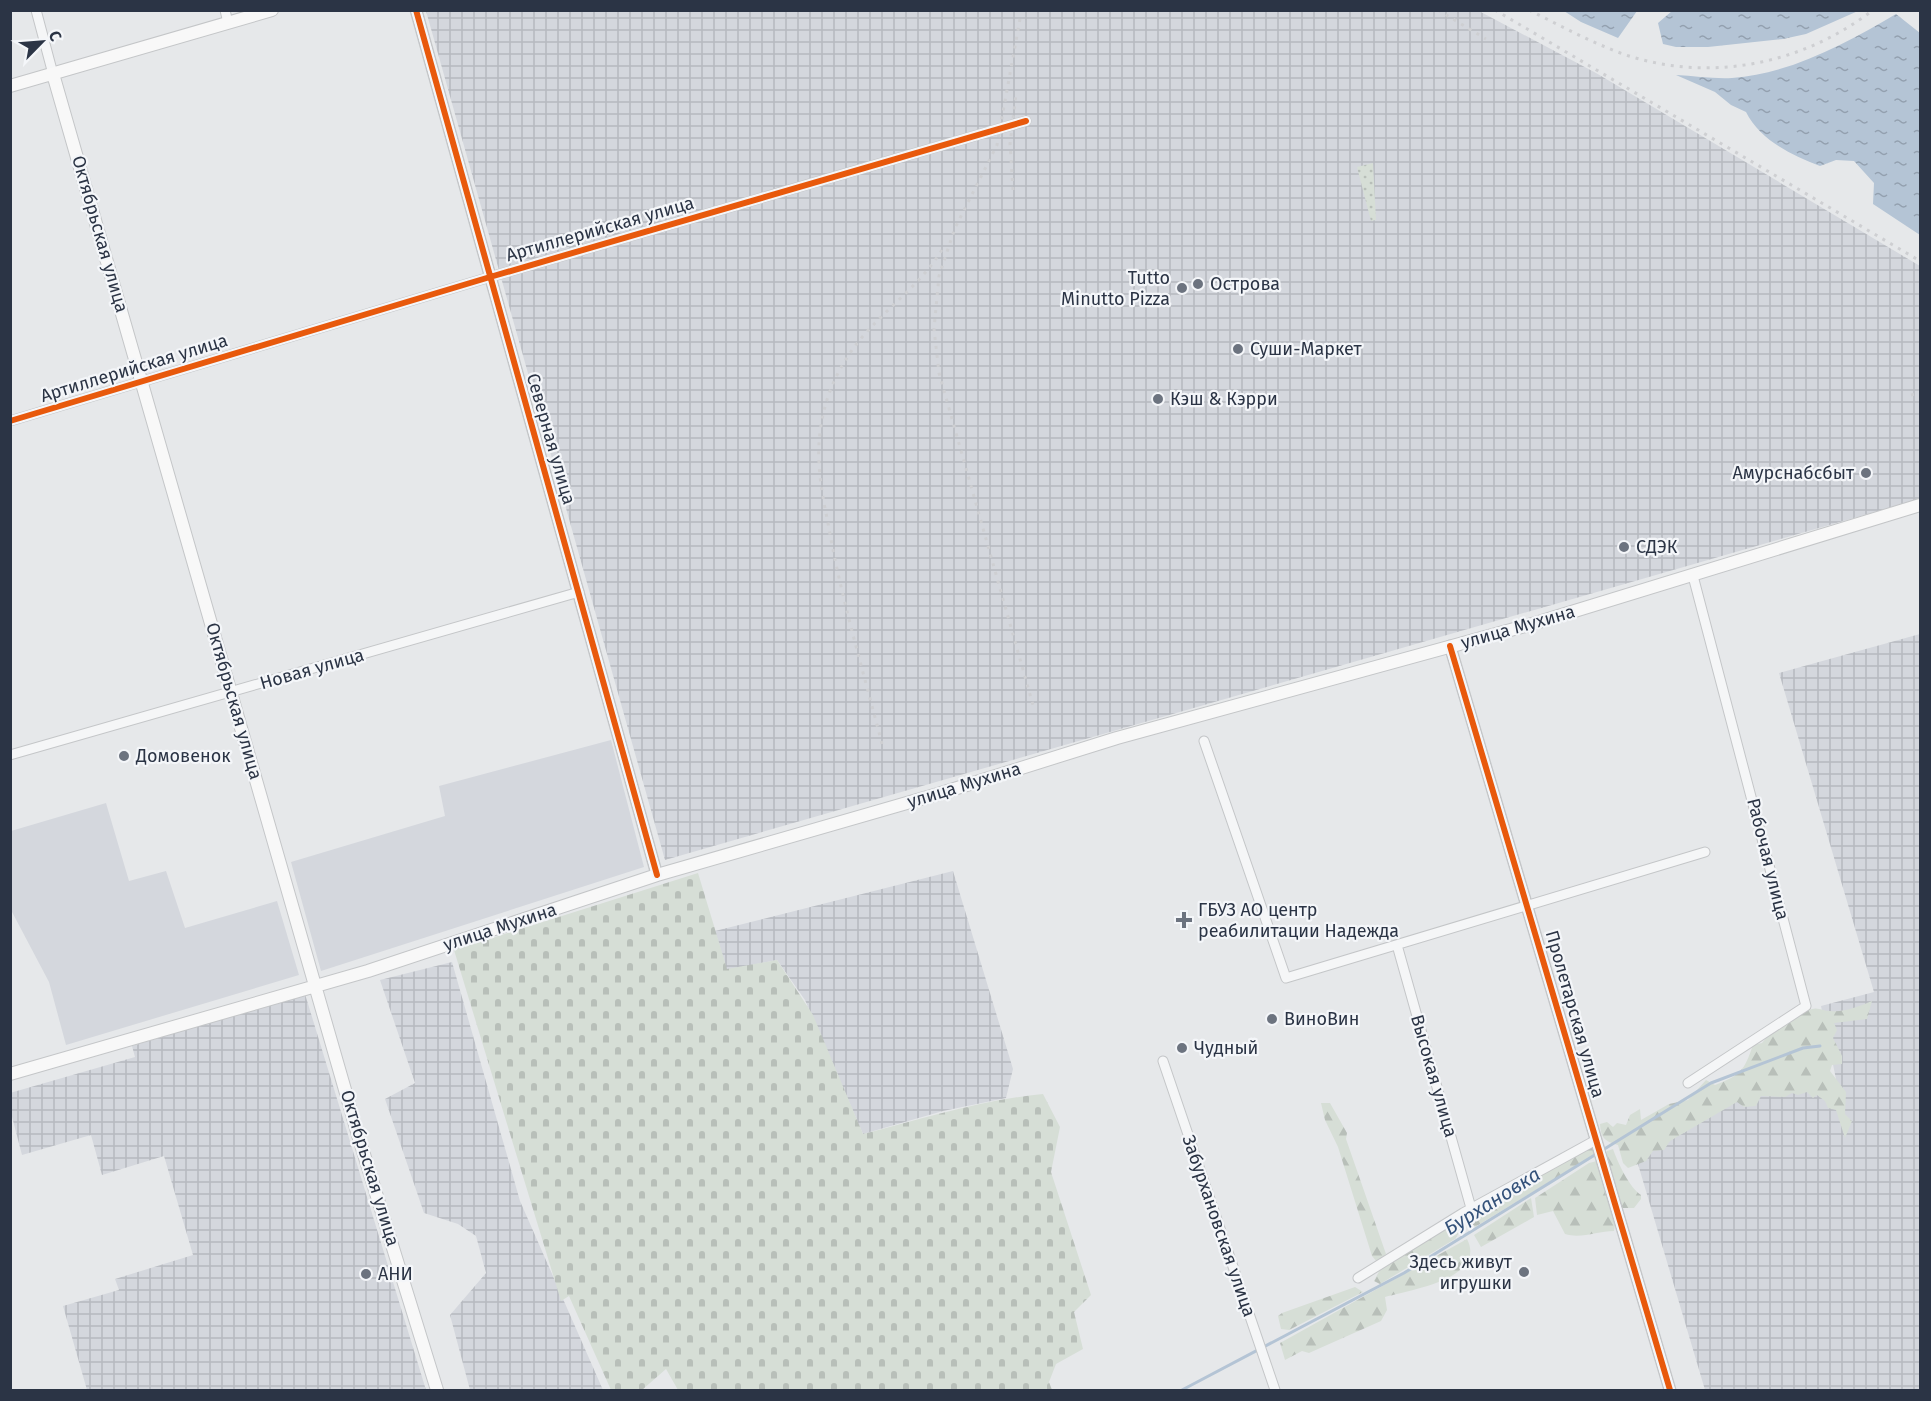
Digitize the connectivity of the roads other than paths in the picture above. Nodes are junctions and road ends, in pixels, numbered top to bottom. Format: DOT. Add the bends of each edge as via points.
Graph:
graph roads {
  1 [pos="36,10"];
  2 [pos="272,10"];
  3 [pos="416,10"];
  4 [pos="227,17"];
  5 [pos="53,74"];
  6 [pos="10,86"];
  7 [pos="1026,121"];
  8 [pos="490,276"];
  9 [pos="142,381"];
  10 [pos="10,422"];
  11 [pos="1920,505"];
  12 [pos="1693,576"];
  13 [pos="579,592"];
  14 [pos="1450,646"];
  15 [pos="231,692"];
  16 [pos="1204,741"];
  17 [pos="10,755"];
  18 [pos="1705,852"];
  19 [pos="657,875"];
  20 [pos="1527,906"];
  21 [pos="1397,945"];
  22 [pos="317,986"];
  23 [pos="1163,1061"];
  24 [pos="10,1074"];
  25 [pos="1689,1083"];
  26 [pos="1599,1149"];
  27 [pos="1471,1208"];
  28 [pos="1358,1278"];
  29 [pos="437,1390"];
  30 [pos="1275,1390"];
  31 [pos="1670,1390"];
  1 -- 5 [label="street, Октябрьская улица"];
  2 -- 4 [label="main road"];
  3 -- 8 [label="street, Северная улица"];
  4 -- 5 [label="main road"];
  5 -- 6 [label="main road"];
  5 -- 9 [label="main road, Октябрьская улица"];
  7 -- 8 [label="street, Артиллерийская улица"];
  8 -- 9 [label="street, Артиллерийская улица"];
  8 -- 13 [label="street, Северная улица"];
  9 -- 10 [label="street, Артиллерийская улица"];
  9 -- 15 [label="main road, Октябрьская улица"];
  11 -- 12 [label="main road, улица Мухина"];
  12 -- 14 [label="main road, улица Мухина"];
  12 -- 25 [label="street, Рабочая улица" via="1806,1006"];
  13 -- 15 [label="street, Новая улица"];
  13 -- 19 [label="street, Северная улица"];
  14 -- 19 [label="main road, улица Мухина" via="1117,738"];
  14 -- 20 [label="street, Пролетарская улица"];
  15 -- 17 [label="street, Новая улица"];
  15 -- 22 [label="main road, Октябрьская улица"];
  16 -- 21 [label="street" via="1286,978"];
  18 -- 20 [label="street"];
  19 -- 22 [label="main road, улица Мухина"];
  20 -- 21 [label="street"];
  20 -- 26 [label="street, Пролетарская улица"];
  21 -- 27 [label="street, Высокая улица"];
  22 -- 24 [label="main road, улица Мухина"];
  22 -- 29 [label="main road, Октябрьская улица" via="358,1135"];
  23 -- 30 [label="street, Забурхановская улица"];
  26 -- 27 [label="street"];
  26 -- 31 [label="street, Пролетарская улица"];
  27 -- 28 [label="street"];
}
